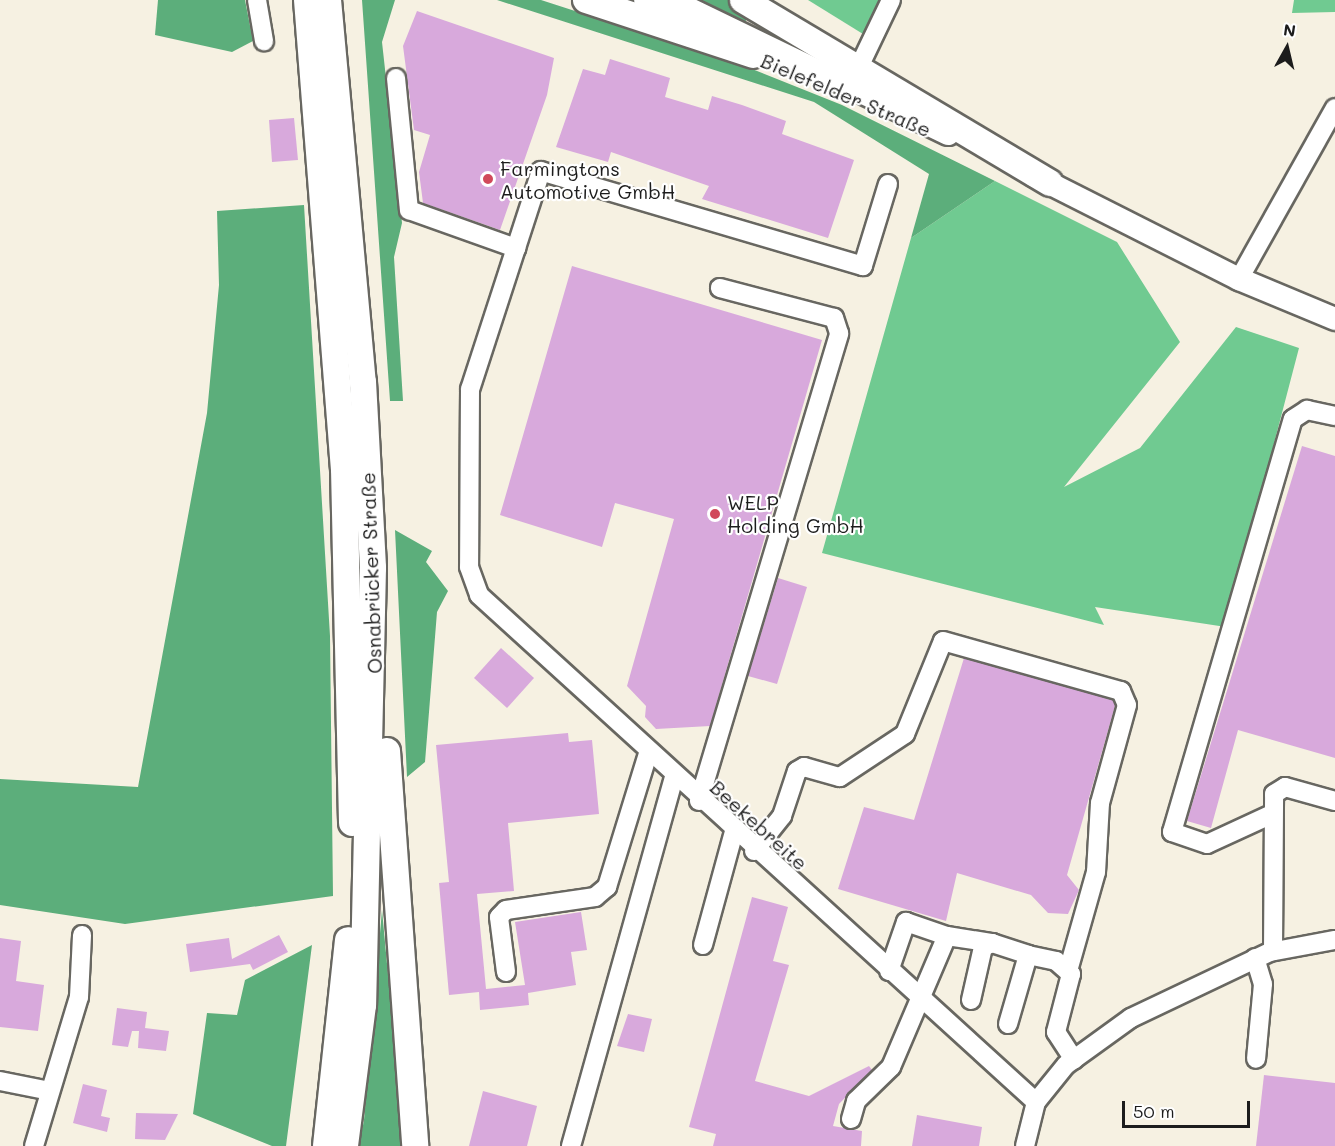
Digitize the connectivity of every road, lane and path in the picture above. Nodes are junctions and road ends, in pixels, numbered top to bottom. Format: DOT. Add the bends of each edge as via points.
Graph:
graph roads {
  1 [pos="257,0"];
  2 [pos="290,0"];
  3 [pos="307,0"];
  4 [pos="328,0"];
  5 [pos="344,0"];
  6 [pos="586,0"];
  7 [pos="645,0"];
  8 [pos="671,0"];
  9 [pos="743,0"];
  10 [pos="891,0"];
  11 [pos="264,41"];
  12 [pos="753,55"];
  13 [pos="314,63"];
  14 [pos="858,69"];
  15 [pos="396,78"];
  16 [pos="338,86"];
  17 [pos="1335,108"];
  18 [pos="1050,183"];
  19 [pos="888,184"];
  20 [pos="516,248"];
  21 [pos="1239,279"];
  22 [pos="720,288"];
  23 [pos="1335,319"];
  24 [pos="1335,416"];
  25 [pos="373,568"];
  26 [pos="648,754"];
  27 [pos="674,778"];
  28 [pos="699,801"];
  29 [pos="1335,801"];
  30 [pos="1270,815"];
  31 [pos="734,832"];
  32 [pos="754,851"];
  33 [pos="82,935"];
  34 [pos="947,936"];
  35 [pos="1335,940"];
  36 [pos="992,943"];
  37 [pos="703,945"];
  38 [pos="1273,951"];
  39 [pos="1028,955"];
  40 [pos="1255,958"];
  41 [pos="889,971"];
  42 [pos="1068,971"];
  43 [pos="506,972"];
  44 [pos="920,999"];
  45 [pos="971,1000"];
  46 [pos="1008,1024"];
  47 [pos="1256,1059"];
  48 [pos="1074,1060"];
  49 [pos="0,1082"];
  50 [pos="50,1091"];
  51 [pos="1036,1102"];
  52 [pos="850,1119"];
  53 [pos="34,1146"];
  54 [pos="326,1146"];
  55 [pos="345,1146"];
  56 [pos="415,1146"];
  57 [pos="571,1146"];
  58 [pos="1026,1146"];
  1 -- 11 [label="street"];
  2 -- 13 [label="highway"];
  3 -- 13 [label="highway, Osnabrücker Straße"];
  4 -- 16 [label="highway, Osnabrücker Straße"];
  5 -- 16 [label="highway" via="348,47"];
  6 -- 12 [label="highway"];
  7 -- 12 [label="main road, Bielefelder Straße"];
  8 -- 18 [label="main road, Bielefelder Straße"];
  9 -- 14 [label="highway"];
  10 -- 14 [label="street"];
  12 -- 18 [label="main road, Bielefelder Straße"];
  13 -- 54 [label="highway, Osnabrücker Straße" via="344,469 353,737 352,887"];
  14 -- 18 [label="highway"];
  15 -- 20 [label="street" via="409,210"];
  16 -- 25 [label="highway, Osnabrücker Straße"];
  17 -- 21 [label="street"];
  18 -- 21 [label="main road, Bielefelder Straße"];
  19 -- 20 [label="street" via="863,266 541,171"];
  20 -- 26 [label="street, Beekebreite" via="470,389 469,567 479,595"];
  21 -- 23 [label="main road, Bielefelder Straße"];
  22 -- 28 [label="street" via="834,318 839,333"];
  24 -- 30 [label="street" via="1307,410 1293,419 1172,832 1208,844"];
  25 -- 55 [label="highway, Osnabrücker Straße" via="363,1005"];
  25 -- 56 [label="highway"];
  26 -- 27 [label="street, Beekebreite"];
  26 -- 43 [label="street" via="607,887 595,897 506,910 499,917"];
  27 -- 28 [label="street, Beekebreite"];
  27 -- 57 [label="street"];
  28 -- 31 [label="street, Beekebreite"];
  29 -- 30 [label="street" via="1285,787 1274,794"];
  30 -- 38 [label="street"];
  31 -- 32 [label="street, Beekebreite"];
  31 -- 37 [label="street"];
  32 -- 41 [label="street, Beekebreite"];
  32 -- 42 [label="street" via="782,816 796,771 804,767 840,777 905,734 943,641 1121,691 1127,705 1100,803 1096,872"];
  33 -- 50 [label="street" via="79,997"];
  34 -- 36 [label="street"];
  34 -- 41 [label="street" via="906,922"];
  34 -- 44 [label="street"];
  35 -- 38 [label="street"];
  36 -- 39 [label="street"];
  36 -- 45 [label="street" via="983,947"];
  38 -- 40 [label="street"];
  39 -- 42 [label="street" via="1056,962"];
  39 -- 46 [label="street"];
  40 -- 47 [label="street" via="1263,984"];
  40 -- 48 [label="street" via="1131,1018"];
  41 -- 44 [label="street, Beekebreite"];
  42 -- 48 [label="street" via="1056,1032"];
  44 -- 51 [label="street, Beekebreite"];
  44 -- 52 [label="street" via="891,1067 856,1101"];
  48 -- 51 [label="street"];
  49 -- 50 [label="street"];
  50 -- 53 [label="street"];
  51 -- 58 [label="street"];
}
